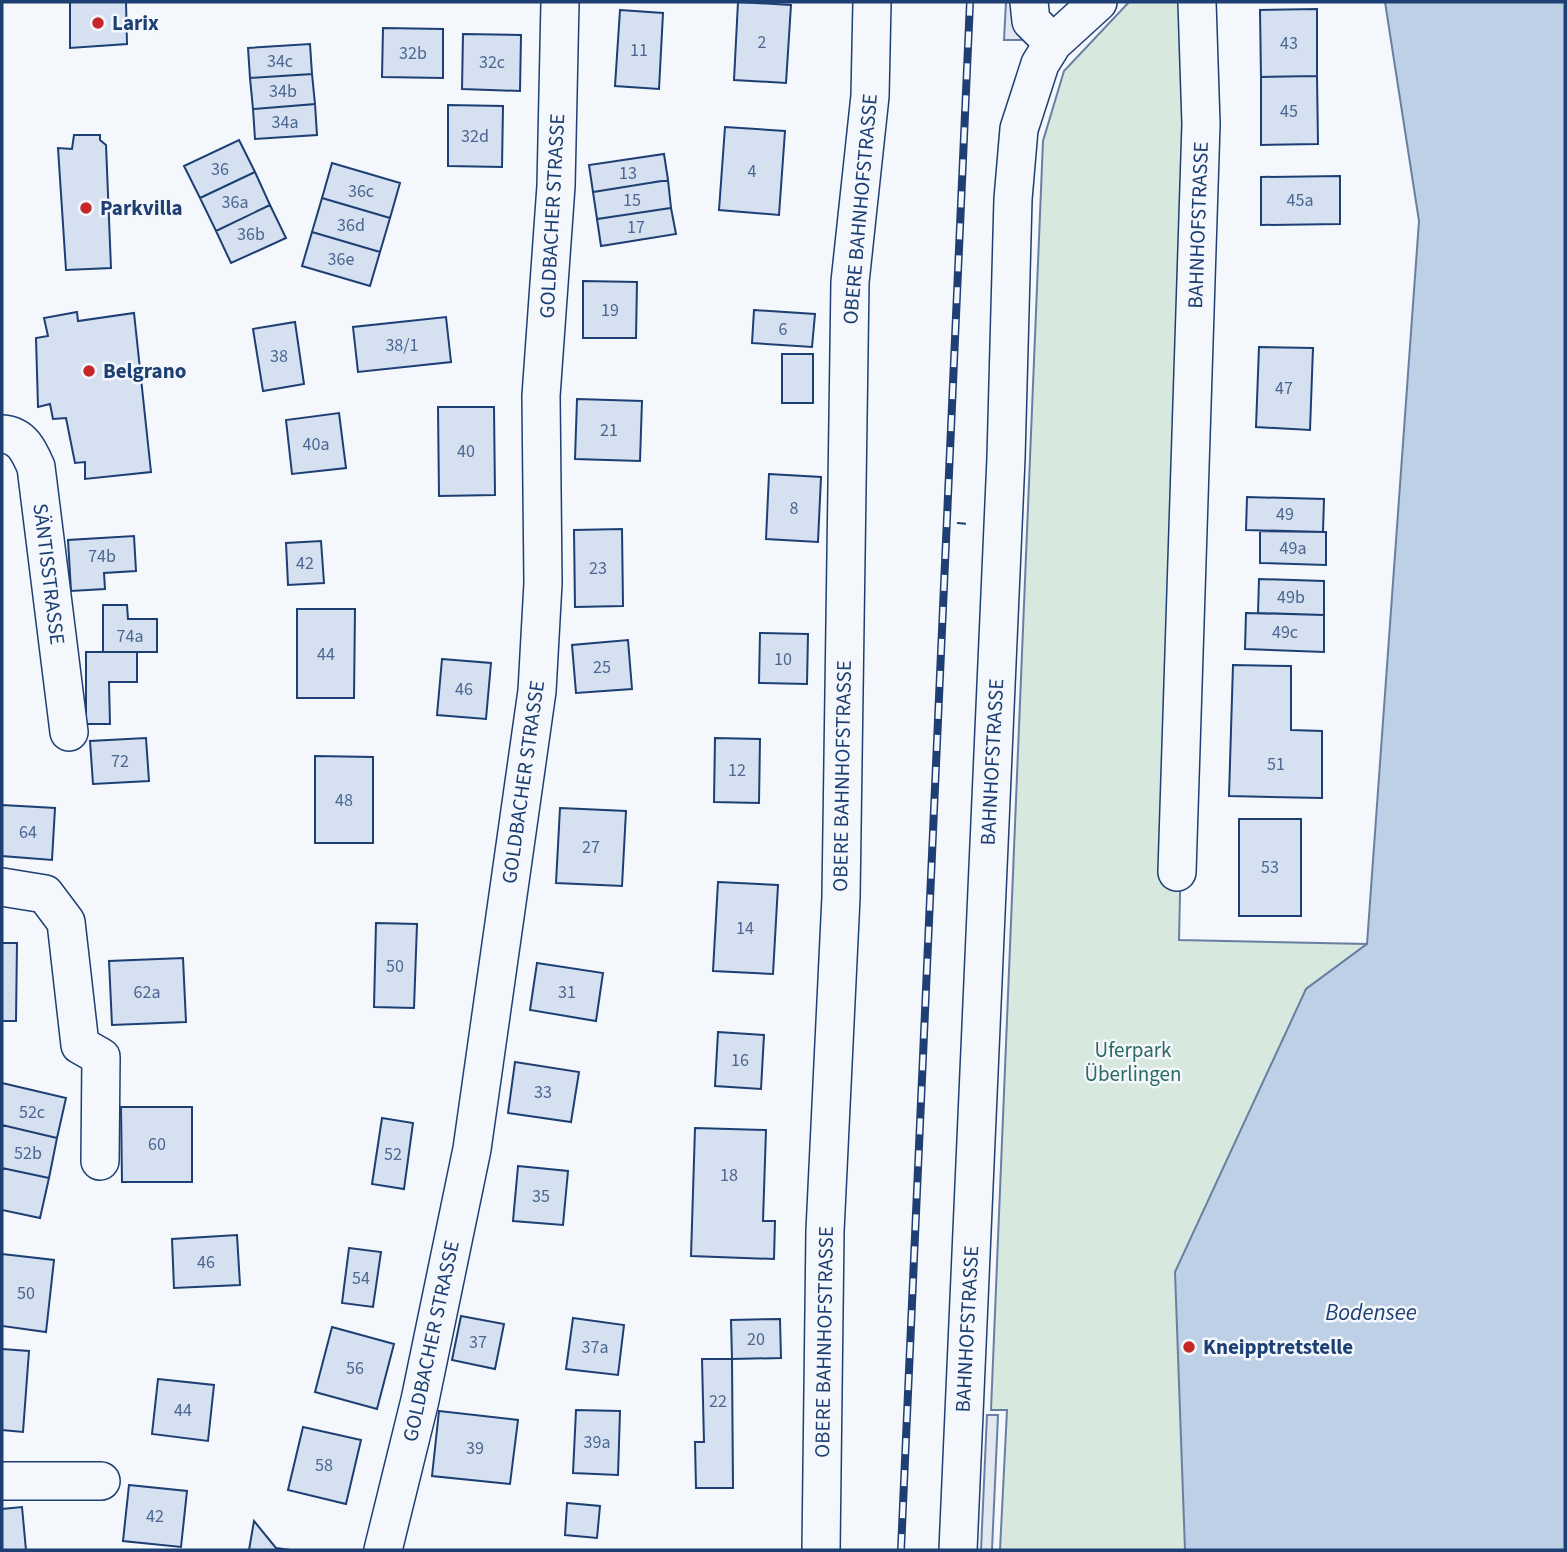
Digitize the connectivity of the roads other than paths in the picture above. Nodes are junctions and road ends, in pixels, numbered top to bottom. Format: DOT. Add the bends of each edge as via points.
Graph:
graph roads {
  1 [pos="560,2"];
  2 [pos="872,2"];
  3 [pos="1029,2"];
  4 [pos="1098,2"];
  5 [pos="1197,2"];
  6 [pos="1053,43"];
  7 [pos="2,434"];
  8 [pos="69,732"];
  9 [pos="1177,872"];
  10 [pos="2,887"];
  11 [pos="100,1161"];
  12 [pos="2,1481"];
  13 [pos="101,1481"];
  14 [pos="383,1550"];
  15 [pos="821,1550"];
  16 [pos="958,1550"];
  1 -- 14 [label="street, GOLDBACHER STRASSE" via="556,186 541,396 543,583 537,691 472,1149 420,1400"];
  2 -- 15 [label="street, OBERE BAHNHOFSTRASSE" via="870,96 850,282 841,897 825,1231"];
  3 -- 6 [label="street" via="1031,21"];
  4 -- 6 [label="street, BAHNHOFSTRASSE"];
  5 -- 9 [label="street, BAHNHOFSTRASSE" via="1201,124"];
  6 -- 16 [label="street, BAHNHOFSTRASSE" via="1040,64 1019,129 1013,199 1006,458"];
  7 -- 8 [label="street, SÄNTISSTRASSE" via="27,446 36,467"];
  10 -- 11 [label="street" via="45,894 66,922 80,1045 101,1057"];
  12 -- 13 [label="street"];
}
